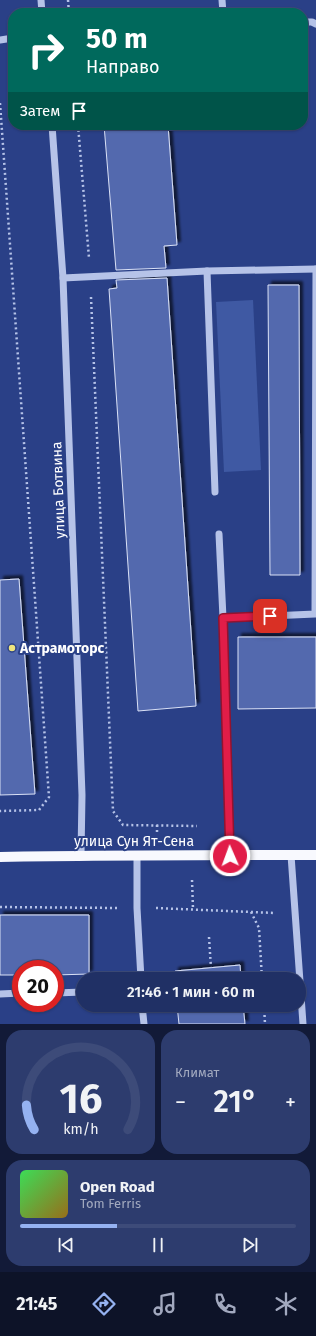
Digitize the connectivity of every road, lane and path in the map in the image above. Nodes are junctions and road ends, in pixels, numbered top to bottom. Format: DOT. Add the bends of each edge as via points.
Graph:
graph roads {
  1 [pos="0,103"];
  2 [pos="52,130"];
  3 [pos="78,130"];
  4 [pos="316,269"];
  5 [pos="207,272"];
  6 [pos="90,277"];
  7 [pos="63,278"];
  8 [pos="215,492"];
  9 [pos="219,534"];
  10 [pos="316,614"];
  11 [pos="223,618"];
  12 [pos="0,811"];
  13 [pos="157,825"];
  14 [pos="197,826"];
  15 [pos="157,837"];
  16 [pos="81,855"];
  17 [pos="137,855"];
  18 [pos="291,855"];
  19 [pos="316,855"];
  20 [pos="230,856"];
  21 [pos="0,857"];
  22 [pos="192,880"];
  23 [pos="193,909"];
  24 [pos="275,913"];
  25 [pos="209,937"];
  26 [pos="211,968"];
  27 [pos="141,972"];
  28 [pos="262,972"];
  29 [pos="76,992"];
  30 [pos="12,993"];
  31 [pos="64,993"];
  32 [pos="0,994"];
  33 [pos="143,1012"];
  34 [pos="264,1012"];
  35 [pos="144,1024"];
  36 [pos="265,1024"];
  37 [pos="304,1024"];
  1 -- 12 [label="path" via="49,797 39,810"];
  2 -- 7 [label="street, улица Ботвина"];
  3 -- 6 [label="path"];
  4 -- 5 [label="street"];
  4 -- 10 [label="street"];
  5 -- 6 [label="street"];
  5 -- 8 [label="street"];
  6 -- 7 [label="street"];
  6 -- 13 [label="path" via="113,811 123,826"];
  7 -- 16 [label="street, улица Ботвина" via="82,794"];
  9 -- 11 [label="street"];
  10 -- 11 [label="street"];
  11 -- 20 [label="street"];
  13 -- 14 [label="path"];
  13 -- 15 [label="path"];
  16 -- 17 [label="main road, улица Сун Ят-Сена"];
  16 -- 21 [label="main road, улица Сун Ят-Сена"];
  17 -- 20 [label="main road, улица Сун Ят-Сена"];
  17 -- 27 [label="street"];
  18 -- 19 [label="main road, улица Сун Ят-Сена"];
  18 -- 20 [label="main road, улица Сун Ят-Сена"];
  18 -- 37 [label="street"];
  22 -- 23 [label="path"];
  24 -- 28 [label="path" via="251,912 259,928"];
  25 -- 26 [label="path"];
  29 -- 31 [label="street"];
  30 -- 32 [label="street"];
  33 -- 35 [label="street"];
  34 -- 36 [label="path"];
}
